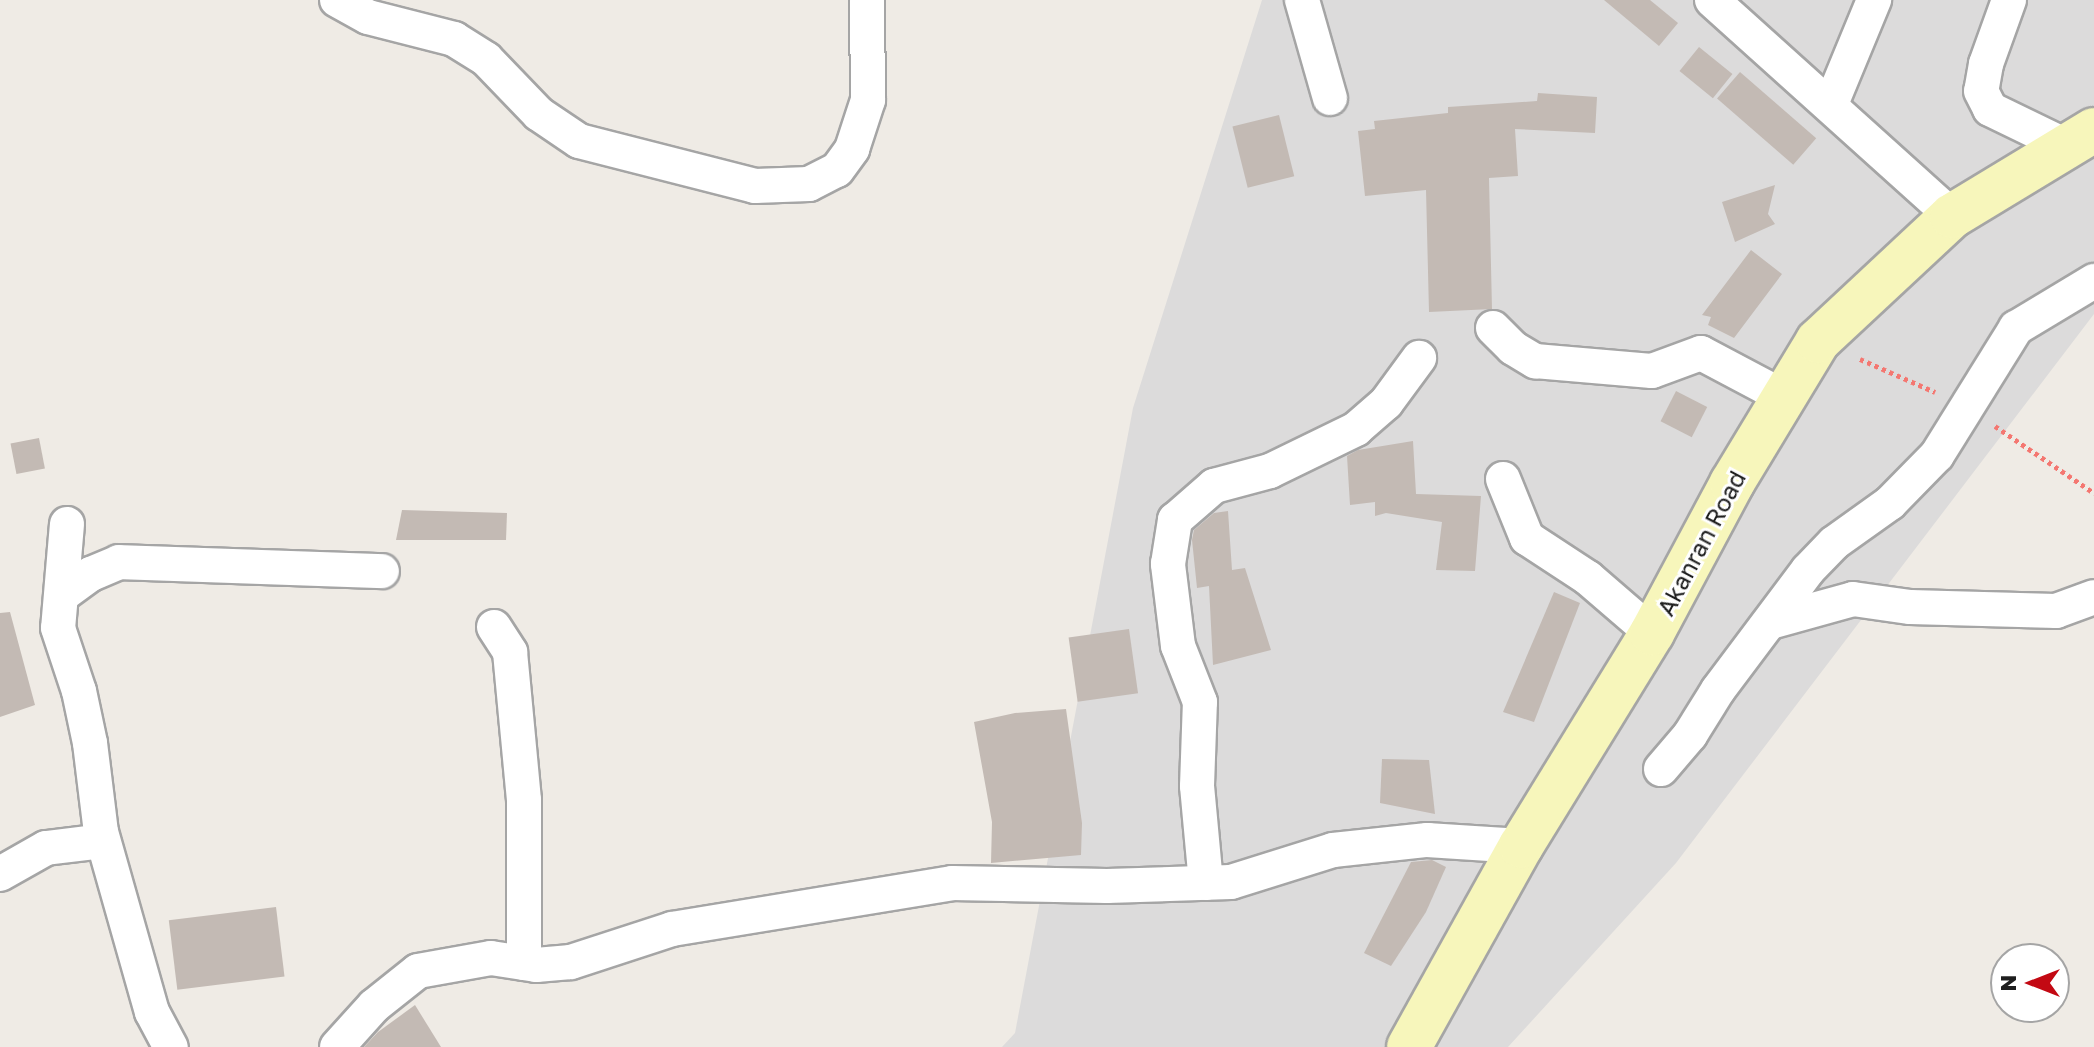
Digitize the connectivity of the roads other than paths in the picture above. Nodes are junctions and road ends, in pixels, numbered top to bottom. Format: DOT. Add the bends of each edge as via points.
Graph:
graph roads {
  1 [pos="337,0"];
  2 [pos="867,0"];
  3 [pos="1302,0"];
  4 [pos="1874,0"];
  5 [pos="2009,0"];
  6 [pos="1721,3"];
  7 [pos="1330,98"];
  8 [pos="1831,104"];
  9 [pos="2079,138"];
  10 [pos="1952,216"];
  11 [pos="2094,281"];
  12 [pos="1493,328"];
  13 [pos="1419,358"];
  14 [pos="1784,397"];
  15 [pos="1503,479"];
  16 [pos="67,524"];
  17 [pos="382,571"];
  18 [pos="62,595"];
  19 [pos="2094,597"];
  20 [pos="1770,622"];
  21 [pos="494,627"];
  22 [pos="1652,633"];
  23 [pos="1661,769"];
  24 [pos="103,841"];
  25 [pos="1521,846"];
  26 [pos="0,874"];
  27 [pos="1206,883"];
  28 [pos="524,963"];
  29 [pos="171,1047"];
  30 [pos="337,1047"];
  31 [pos="1409,1047"];
  1 -- 2 [label="street" via="368,17 454,39 486,59 539,114 579,141 755,186 809,184 837,170 852,149 868,100"];
  3 -- 7 [label="street"];
  4 -- 8 [label="street"];
  5 -- 9 [label="street" via="1981,91 1990,109"];
  6 -- 8 [label="street"];
  8 -- 10 [label="street"];
  9 -- 10 [label="main road, Akanran Road"];
  10 -- 14 [label="main road, Akanran Road" via="1818,341"];
  11 -- 20 [label="street" via="2016,328 1937,455 1890,503 1834,543"];
  12 -- 14 [label="street" via="1535,361 1652,371 1701,353"];
  13 -- 27 [label="street" via="1386,403 1356,429 1270,471 1214,486 1175,520 1168,564 1178,646 1200,702 1197,786"];
  14 -- 22 [label="main road, Akanran Road"];
  15 -- 22 [label="street" via="1527,538 1588,578"];
  16 -- 18 [label="street"];
  17 -- 18 [label="street" via="119,562"];
  18 -- 24 [label="street" via="58,628 90,743"];
  19 -- 20 [label="street" via="2056,611 1910,607 1853,599"];
  20 -- 23 [label="street"];
  21 -- 28 [label="street" via="510,652 524,800"];
  22 -- 25 [label="main road, Akanran Road"];
  24 -- 26 [label="street" via="46,848"];
  24 -- 29 [label="street" via="152,1012"];
  25 -- 27 [label="street" via="1427,840 1333,850 1231,882"];
  25 -- 31 [label="main road, Akanran Road"];
  27 -- 28 [label="street" via="952,883 672,929 571,962"];
  28 -- 30 [label="street" via="491,958 418,971 374,1006"];
}
